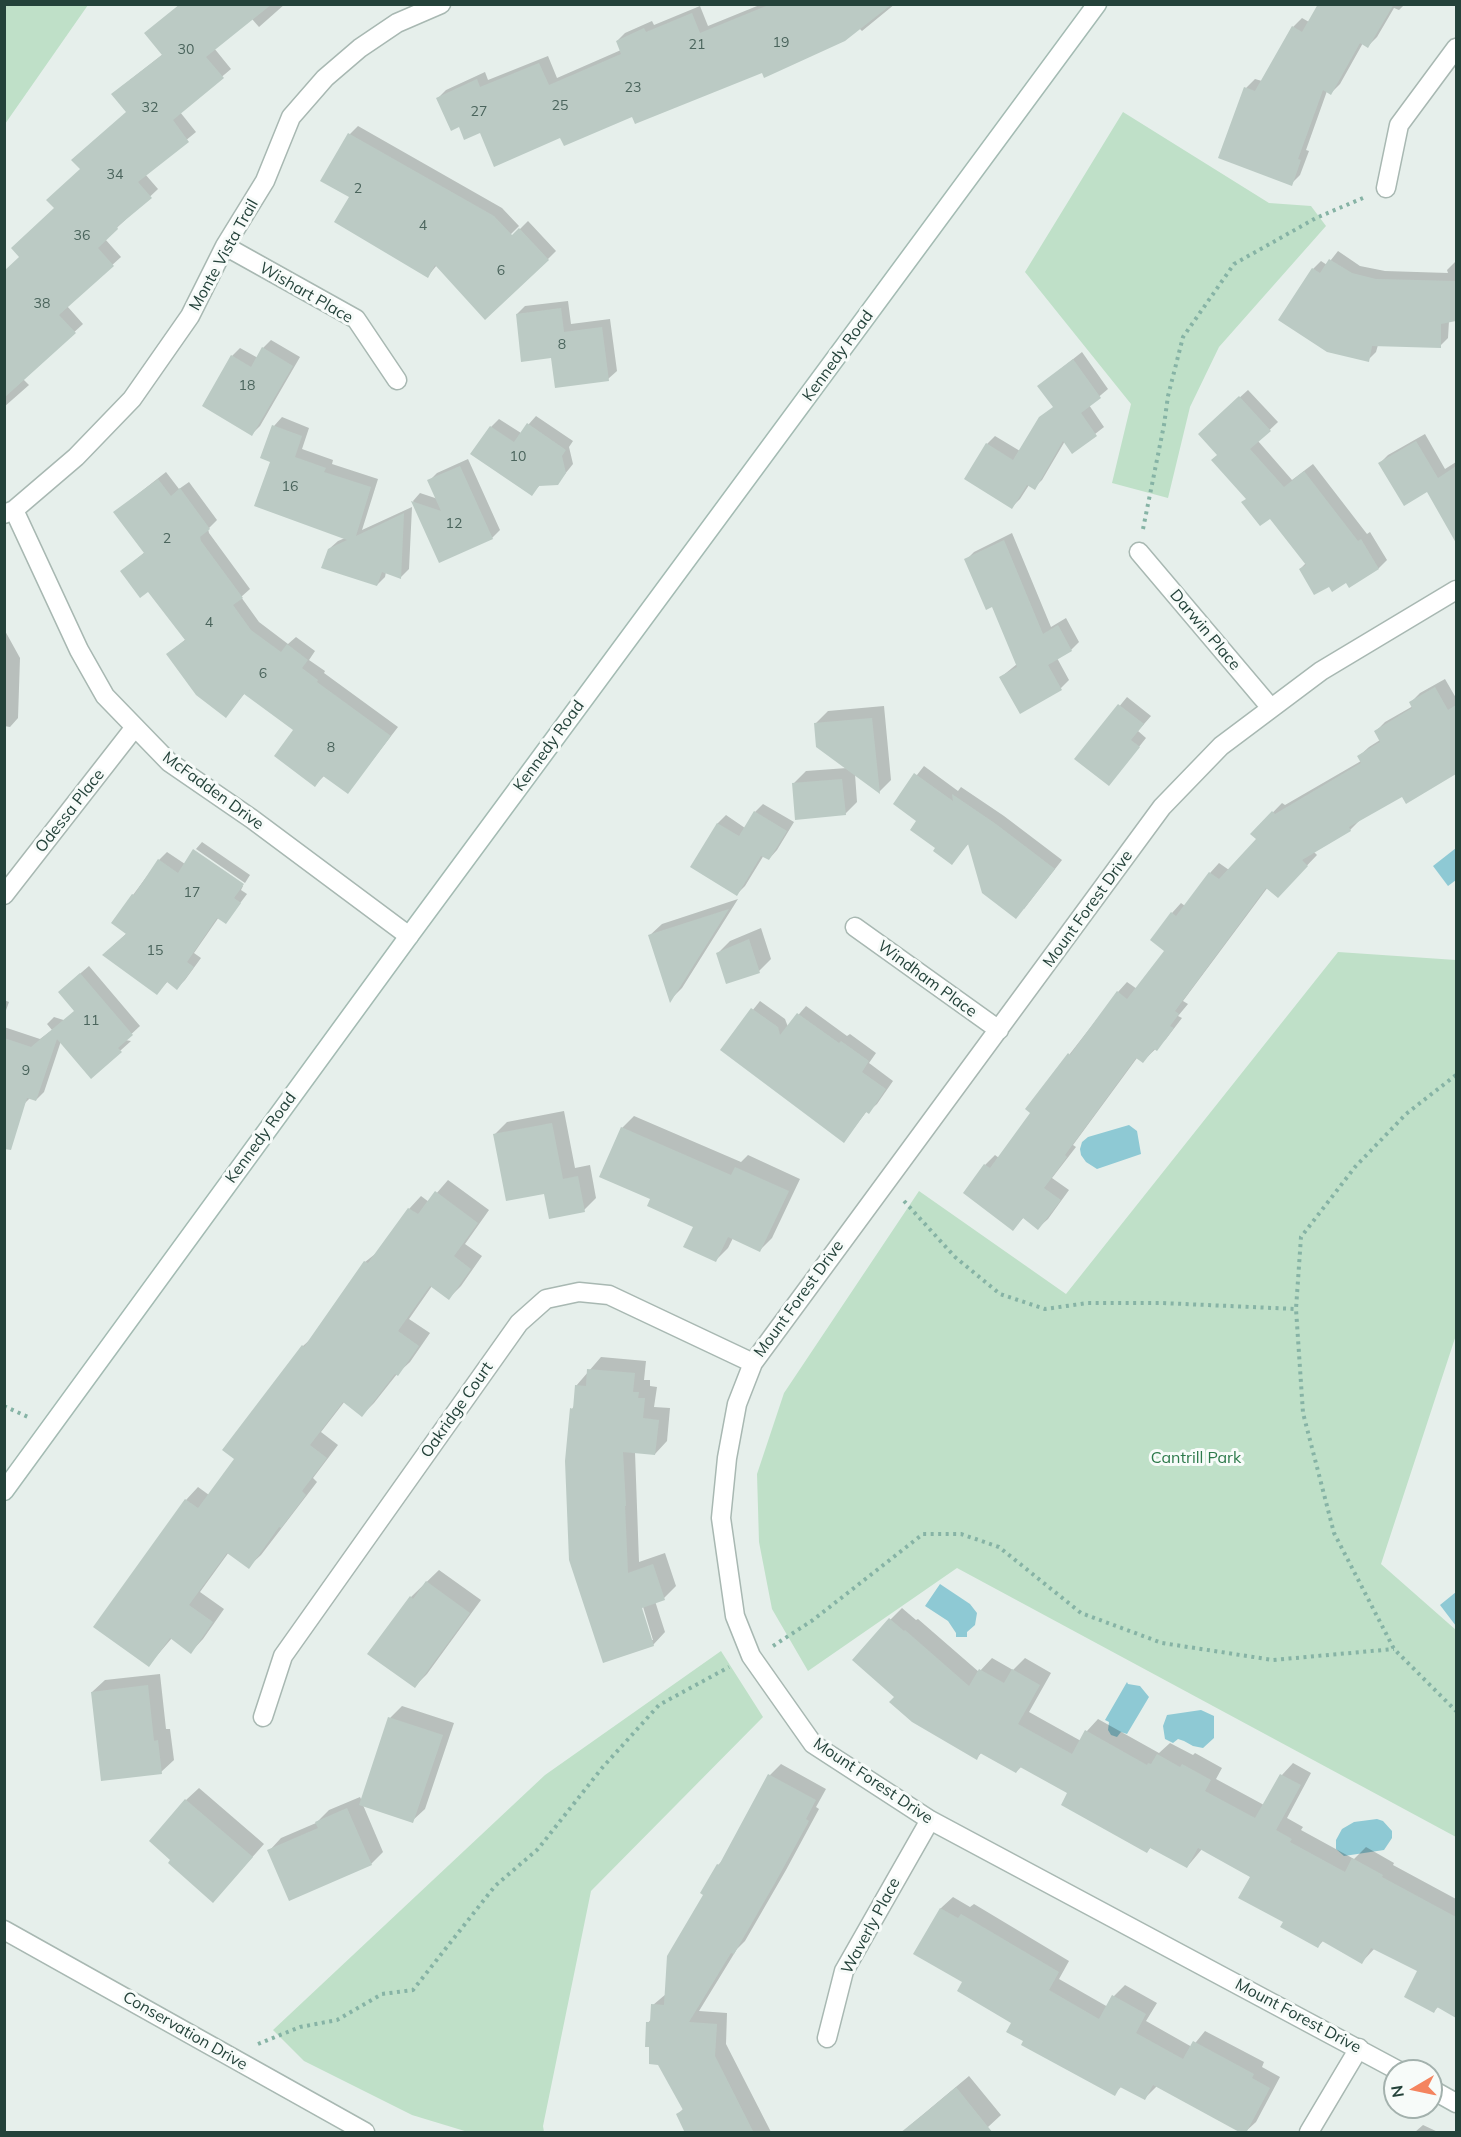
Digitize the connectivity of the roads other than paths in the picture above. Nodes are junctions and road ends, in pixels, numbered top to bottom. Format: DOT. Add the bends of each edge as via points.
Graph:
graph roads {
  1 [pos="441,4"];
  2 [pos="1097,4"];
  3 [pos="1456,48"];
  4 [pos="1386,188"];
  5 [pos="225,246"];
  6 [pos="397,380"];
  7 [pos="9,512"];
  8 [pos="1138,552"];
  9 [pos="1456,590"];
  10 [pos="1271,708"];
  11 [pos="135,727"];
  12 [pos="4,895"];
  13 [pos="855,927"];
  14 [pos="409,936"];
  15 [pos="999,1030"];
  16 [pos="753,1363"];
  17 [pos="4,1491"];
  18 [pos="263,1717"];
  19 [pos="930,1820"];
  20 [pos="4,1930"];
  21 [pos="827,2038"];
  22 [pos="1359,2048"];
  23 [pos="1383,2062"];
  24 [pos="365,2133"];
  25 [pos="1309,2133"];
  1 -- 5 [label="street, Monte Vista Trail" via="397,23 325,78 291,117 265,181"];
  2 -- 14 [label="street, Kennedy Road"];
  3 -- 4 [label="street" via="1399,125"];
  5 -- 6 [label="street, Wishart Place" via="356,319"];
  5 -- 7 [label="street, Monte Vista Trail" via="190,316 132,399 76,457"];
  7 -- 11 [label="street, McFadden Drive" via="105,696"];
  8 -- 10 [label="street, Darwin Place"];
  9 -- 10 [label="street, Mount Forest Drive" via="1321,671"];
  10 -- 15 [label="street, Mount Forest Drive" via="1221,746 1162,807"];
  11 -- 12 [label="street, Odessa Place"];
  11 -- 14 [label="street, McFadden Drive" via="170,762"];
  13 -- 15 [label="street, Windham Place"];
  14 -- 17 [label="street, Kennedy Road"];
  15 -- 16 [label="street, Mount Forest Drive"];
  16 -- 18 [label="street, Oakridge Court" via="609,1295 579,1293 546,1299 519,1323 283,1656"];
  16 -- 19 [label="street, Mount Forest Drive" via="737,1404 721,1518 735,1616 751,1656 813,1744"];
  19 -- 21 [label="street, Waverly Place" via="844,1971"];
  19 -- 22 [label="street, Mount Forest Drive"];
  20 -- 24 [label="street, Conservation Drive"];
  22 -- 23 [label="street, Mount Forest Drive"];
  22 -- 25 [label="street"];
}
